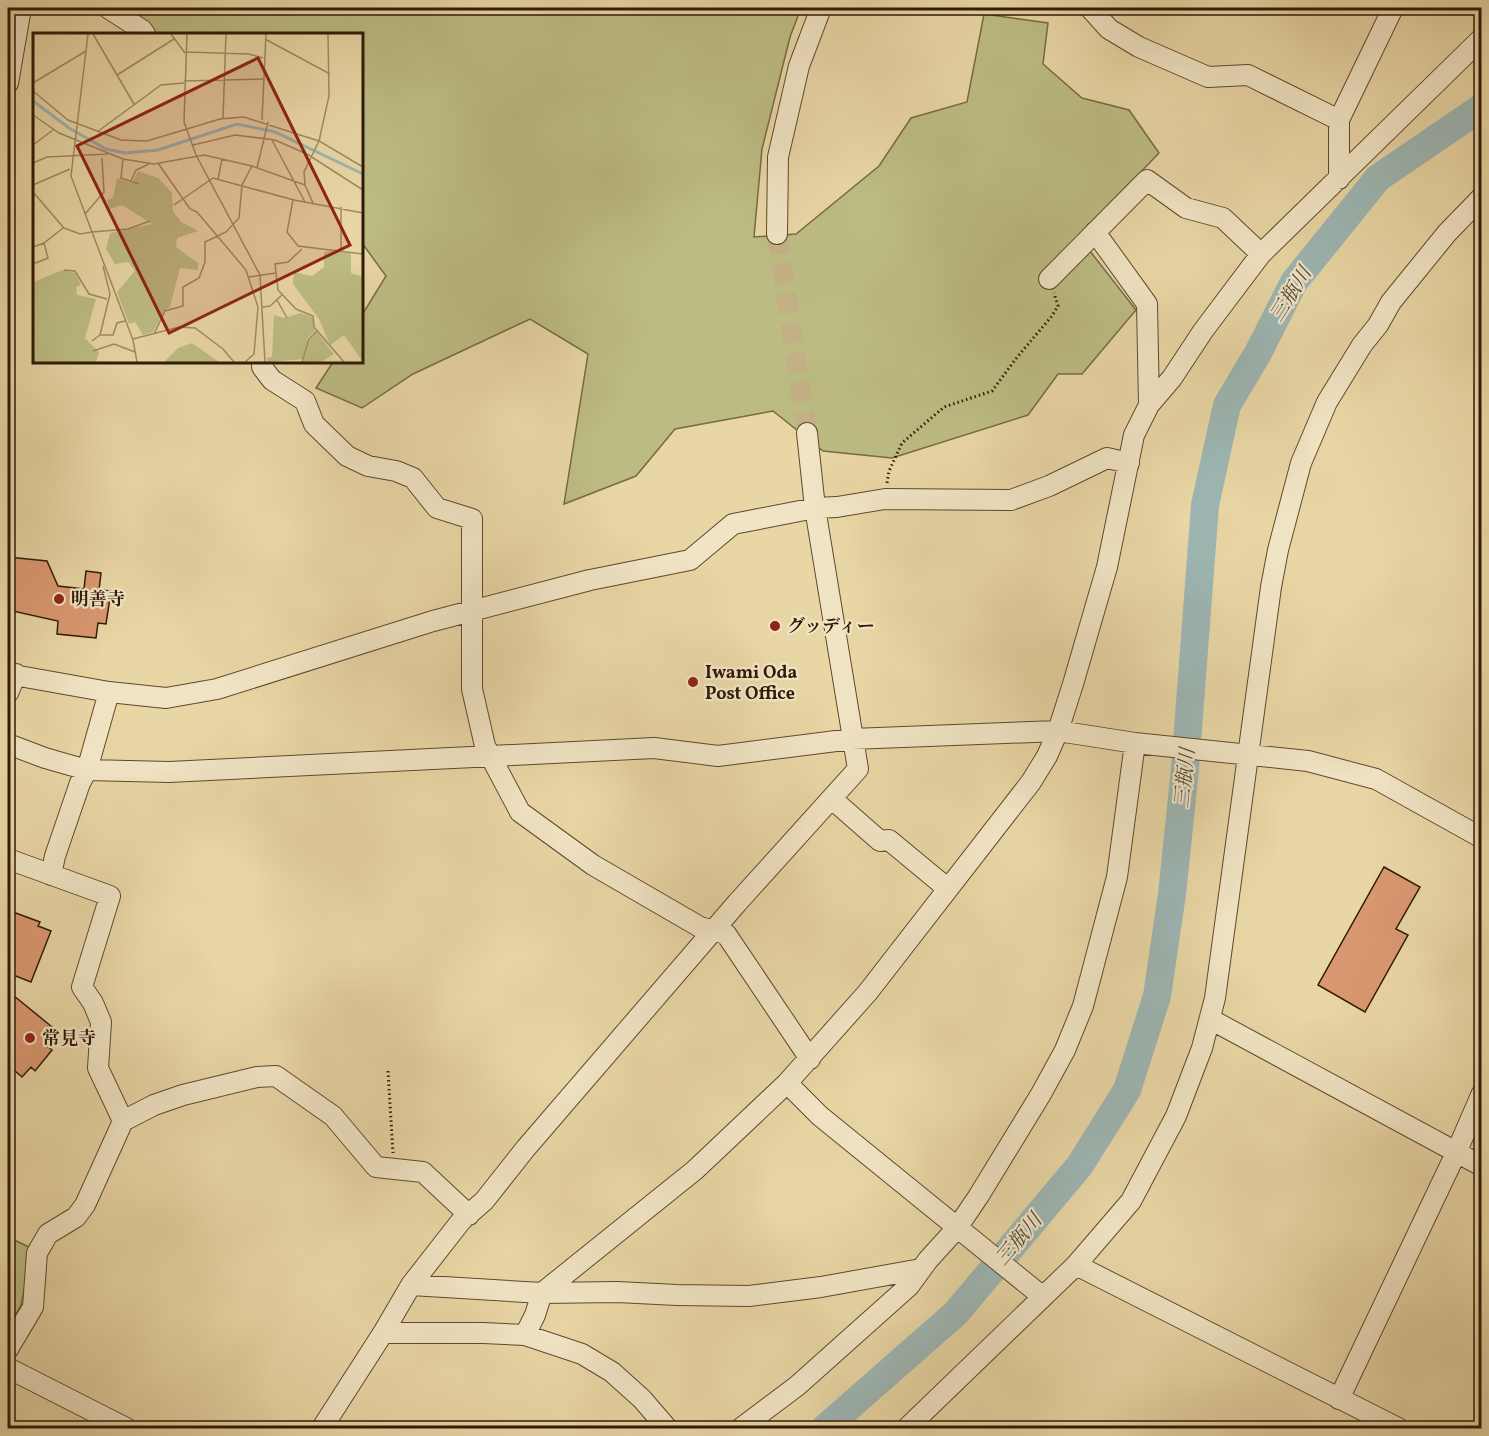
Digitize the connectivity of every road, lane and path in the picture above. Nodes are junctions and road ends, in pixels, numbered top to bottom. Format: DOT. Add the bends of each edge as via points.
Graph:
graph roads {
  1 [pos="21,8"];
  2 [pos="108,8"];
  3 [pos="821,8"];
  4 [pos="1090,8"];
  5 [pos="1393,8"];
  6 [pos="144,33"];
  7 [pos="1482,38"];
  8 [pos="8,82"];
  9 [pos="1339,120"];
  10 [pos="1339,179"];
  11 [pos="1482,197"];
  12 [pos="1095,232"];
  13 [pos="777,234"];
  14 [pos="1261,254"];
  15 [pos="1049,279"];
  16 [pos="262,363"];
  17 [pos="1149,405"];
  18 [pos="807,433"];
  19 [pos="1129,463"];
  20 [pos="885,499"];
  21 [pos="815,508"];
  22 [pos="471,613"];
  23 [pos="12,674"];
  24 [pos="109,692"];
  25 [pos="8,693"];
  26 [pos="1058,731"];
  27 [pos="852,739"];
  28 [pos="1135,743"];
  29 [pos="8,744"];
  30 [pos="1249,754"];
  31 [pos="490,756"];
  32 [pos="87,770"];
  33 [pos="832,799"];
  34 [pos="1482,838"];
  35 [pos="8,859"];
  36 [pos="51,875"];
  37 [pos="947,888"];
  38 [pos="713,931"];
  39 [pos="1210,1019"];
  40 [pos="810,1059"];
  41 [pos="388,1071"];
  42 [pos="787,1083"];
  43 [pos="1482,1094"];
  44 [pos="123,1121"];
  45 [pos="1456,1153"];
  46 [pos="1482,1166"];
  47 [pos="394,1169"];
  48 [pos="469,1215"];
  49 [pos="963,1233"];
  50 [pos="1076,1265"];
  51 [pos="921,1269"];
  52 [pos="411,1285"];
  53 [pos="542,1293"];
  54 [pos="1039,1293"];
  55 [pos="383,1333"];
  56 [pos="525,1335"];
  57 [pos="8,1350"];
  58 [pos="8,1368"];
  59 [pos="1339,1399"];
  60 [pos="126,1428"];
  61 [pos="322,1428"];
  62 [pos="667,1428"];
  63 [pos="741,1428"];
  64 [pos="907,1428"];
  65 [pos="1398,1428"];
  1 -- 8 [label="street"];
  2 -- 6 [label="street"];
  3 -- 13 [label="street" via="799,66 778,157"];
  4 -- 9 [label="street" via="1110,29 1138,47 1208,77 1248,75"];
  5 -- 9 [label="street"];
  7 -- 10 [label="street"];
  9 -- 10 [label="street"];
  10 -- 14 [label="street"];
  11 -- 30 [label="street" via="1391,302 1327,402 1301,463 1271,587"];
  12 -- 14 [label="street" via="1147,180 1186,208 1223,218"];
  12 -- 15 [label="street"];
  12 -- 17 [label="street" via="1147,304"];
  14 -- 17 [label="street"];
  15 -- 20 [label="path" via="1058,306 1052,316 992,390 944,407 902,443 889,471"];
  16 -- 22 [label="street" via="272,380 305,401 314,424 347,456 413,478 437,508 472,519"];
  17 -- 19 [label="street" via="1134,435"];
  18 -- 21 [label="street"];
  19 -- 20 [label="street" via="1107,458 1011,500"];
  19 -- 26 [label="street" via="1104,578"];
  20 -- 21 [label="street"];
  21 -- 22 [label="street" via="733,524 690,560 590,580"];
  21 -- 27 [label="street"];
  22 -- 24 [label="street" via="433,621 217,689 166,698"];
  22 -- 31 [label="street" via="472,689"];
  23 -- 24 [label="street"];
  23 -- 25 [label="street"];
  24 -- 32 [label="street"];
  26 -- 27 [label="street"];
  26 -- 28 [label="street"];
  26 -- 37 [label="street" via="1031,782"];
  27 -- 31 [label="street" via="718,756 654,748"];
  27 -- 33 [label="street" via="858,769"];
  28 -- 30 [label="street"];
  28 -- 49 [label="street" via="1117,877 1083,1006 1065,1050 978,1197"];
  29 -- 32 [label="street"];
  30 -- 34 [label="street" via="1308,761 1376,779"];
  30 -- 39 [label="street"];
  31 -- 32 [label="street" via="169,772"];
  31 -- 38 [label="street" via="520,812 593,865"];
  32 -- 36 [label="street"];
  33 -- 37 [label="street" via="880,841 889,840"];
  33 -- 38 [label="street"];
  35 -- 36 [label="street"];
  36 -- 44 [label="street" via="110,896 82,987 101,1022 98,1068"];
  37 -- 40 [label="street" via="868,992"];
  38 -- 40 [label="street" via="726,933"];
  38 -- 48 [label="street"];
  39 -- 45 [label="street"];
  39 -- 50 [label="street" via="1176,1116 1155,1159 1131,1200"];
  40 -- 42 [label="street"];
  41 -- 47 [label="path"];
  42 -- 49 [label="street" via="820,1116"];
  42 -- 53 [label="street" via="695,1170"];
  43 -- 45 [label="street"];
  44 -- 47 [label="street" via="183,1095 276,1076 333,1116 376,1167"];
  44 -- 57 [label="street" via="85,1205 76,1217 48,1234 37,1253 33,1307"];
  45 -- 46 [label="street"];
  45 -- 59 [label="street"];
  47 -- 48 [label="street" via="423,1172"];
  48 -- 52 [label="street"];
  49 -- 51 [label="street"];
  49 -- 54 [label="street"];
  50 -- 54 [label="street"];
  50 -- 59 [label="street"];
  51 -- 53 [label="street" via="749,1296"];
  51 -- 63 [label="street" via="909,1286 797,1386"];
  52 -- 53 [label="street"];
  52 -- 55 [label="street"];
  53 -- 56 [label="street"];
  54 -- 64 [label="street"];
  55 -- 56 [label="street"];
  55 -- 61 [label="street"];
  56 -- 62 [label="street" via="582,1354 612,1372"];
  58 -- 60 [label="street"];
  59 -- 65 [label="street"];
}
